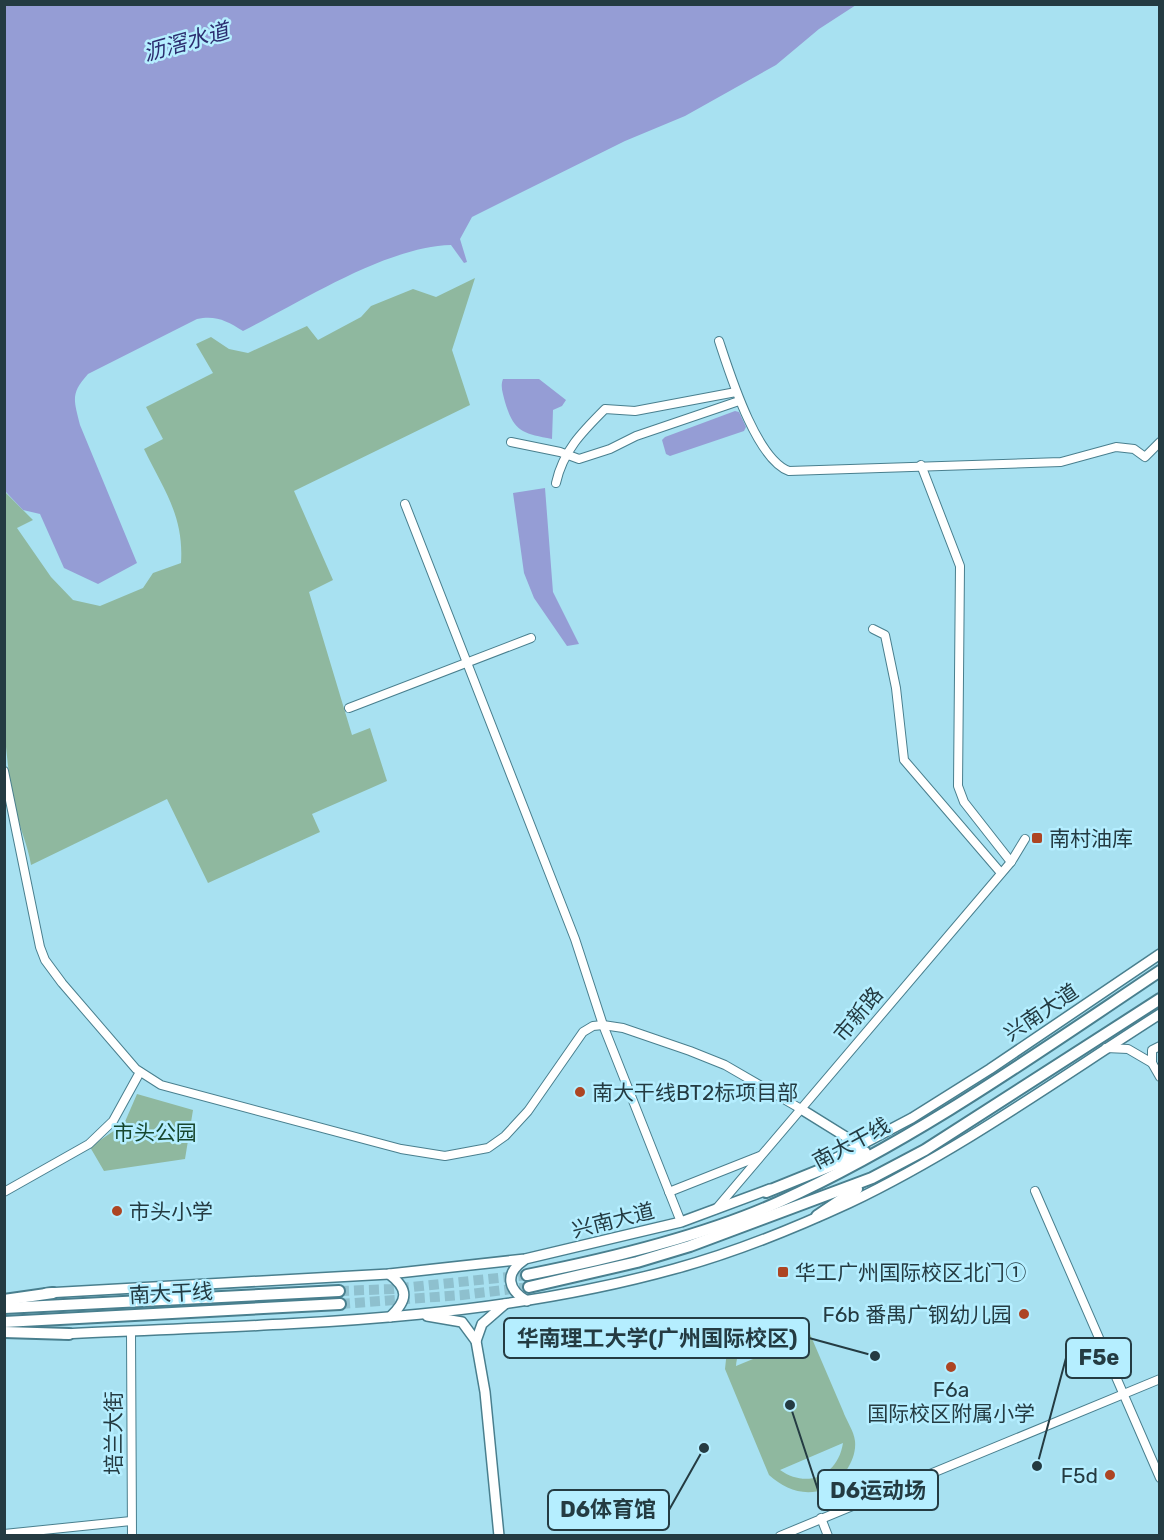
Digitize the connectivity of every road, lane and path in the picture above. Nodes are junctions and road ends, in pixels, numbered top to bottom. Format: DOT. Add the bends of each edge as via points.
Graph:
graph roads {
  1 [pos="719,341"];
  2 [pos="736,392"];
  3 [pos="739,401"];
  4 [pos="511,442"];
  5 [pos="1160,442"];
  6 [pos="566,455"];
  7 [pos="921,465"];
  8 [pos="556,483"];
  9 [pos="405,504"];
  10 [pos="873,629"];
  11 [pos="531,638"];
  12 [pos="468,664"];
  13 [pos="349,708"];
  14 [pos="4,771"];
  15 [pos="1025,839"];
  16 [pos="1011,862"];
  17 [pos="1001,873"];
  18 [pos="1160,954"];
  19 [pos="1160,971"];
  20 [pos="1160,999"];
  21 [pos="1160,1014"];
  22 [pos="603,1025"];
  23 [pos="1160,1046"];
  24 [pos="1106,1048"];
  25 [pos="1152,1063"];
  26 [pos="140,1072"];
  27 [pos="1160,1077"];
  28 [pos="801,1109"];
  29 [pos="909,1134"];
  30 [pos="859,1145"];
  31 [pos="761,1155"];
  32 [pos="872,1178"];
  33 [pos="1035,1191"];
  34 [pos="4,1192"];
  35 [pos="669,1192"];
  36 [pos="766,1192"];
  37 [pos="715,1210"];
  38 [pos="817,1216"];
  39 [pos="681,1222"];
  40 [pos="525,1259"];
  41 [pos="389,1274"];
  42 [pos="527,1275"];
  43 [pos="529,1287"];
  44 [pos="339,1291"];
  45 [pos="53,1293"];
  46 [pos="4,1295"];
  47 [pos="4,1300"];
  48 [pos="527,1301"];
  49 [pos="340,1304"];
  50 [pos="506,1304"];
  51 [pos="4,1308"];
  52 [pos="418,1314"];
  53 [pos="390,1317"];
  54 [pos="4,1322"];
  55 [pos="131,1331"];
  56 [pos="4,1332"];
  57 [pos="69,1334"];
  58 [pos="4,1337"];
  59 [pos="476,1341"];
  60 [pos="1160,1379"];
  61 [pos="1123,1394"];
  62 [pos="1160,1478"];
  63 [pos="821,1518"];
  64 [pos="131,1521"];
  65 [pos="4,1534"];
  66 [pos="132,1536"];
  67 [pos="499,1536"];
  68 [pos="780,1536"];
  69 [pos="828,1536"];
  1 -- 2 [label="street"];
  2 -- 3 [label="street"];
  2 -- 6 [label="street" via="635,411 605,409 574,440"];
  3 -- 6 [label="street" via="636,436 592,456 579,459"];
  3 -- 7 [label="street" via="772,461 789,471"];
  4 -- 6 [label="street"];
  5 -- 7 [label="street" via="1145,457 1134,449 1116,447 1061,462"];
  6 -- 8 [label="street"];
  7 -- 16 [label="street" via="960,566 958,786 964,802"];
  9 -- 12 [label="street"];
  10 -- 17 [label="street" via="885,635 904,760"];
  11 -- 12 [label="street"];
  12 -- 13 [label="street"];
  12 -- 22 [label="street"];
  14 -- 26 [label="street" via="45,960"];
  15 -- 16 [label="street, 市新路"];
  16 -- 17 [label="street, 市新路"];
  17 -- 28 [label="street, 市新路"];
  18 -- 30 [label="main road, 兴南大道" via="990,1069 912,1118"];
  19 -- 29 [label="highway, 南大干线"];
  20 -- 32 [label="highway, 南大干线" via="925,1150"];
  21 -- 24 [label="main road"];
  22 -- 26 [label="street" via="583,1032 528,1111 505,1136 488,1148 446,1156 401,1149 161,1085"];
  22 -- 28 [label="street" via="668,1043 725,1065"];
  22 -- 35 [label="street"];
  23 -- 25 [label="street" via="1152,1050"];
  24 -- 25 [label="street" via="1128,1049"];
  24 -- 38 [label="main road" via="922,1164"];
  25 -- 27 [label="street"];
  26 -- 34 [label="street" via="113,1121 88,1144"];
  28 -- 30 [label="main road"];
  28 -- 31 [label="street, 市新路"];
  29 -- 36 [label="highway"];
  29 -- 42 [label="highway, 南大干线" via="777,1203 680,1237"];
  30 -- 36 [label="main road, 兴南大道"];
  31 -- 35 [label="street"];
  31 -- 37 [label="street, 市新路"];
  32 -- 38 [label="highway"];
  32 -- 43 [label="highway, 南大干线" via="690,1246"];
  33 -- 61 [label="street"];
  35 -- 39 [label="street"];
  36 -- 37 [label="main road, 兴南大道"];
  37 -- 39 [label="main road, 兴南大道"];
  38 -- 48 [label="main road" via="675,1269"];
  39 -- 40 [label="main road, 兴南大道"];
  40 -- 41 [label="main road, 兴南大道"];
  40 -- 48 [label="main road" via="514,1267 510,1285"];
  41 -- 45 [label="main road, 兴南大道"];
  41 -- 53 [label="main road" via="400,1282 405,1296 401,1307"];
  44 -- 51 [label="highway, 南大干线"];
  45 -- 46 [label="main road, 兴南大道"];
  45 -- 47 [label="highway"];
  48 -- 50 [label="main road"];
  49 -- 54 [label="highway, 南大干线"];
  50 -- 52 [label="main road"];
  50 -- 59 [label="main road" via="482,1324"];
  52 -- 53 [label="main road"];
  52 -- 59 [label="main road" via="462,1322"];
  53 -- 55 [label="main road"];
  55 -- 57 [label="main road"];
  55 -- 64 [label="street, 培兰大街"];
  56 -- 57 [label="highway"];
  57 -- 58 [label="main road"];
  59 -- 67 [label="main road"];
  60 -- 61 [label="street"];
  61 -- 62 [label="street"];
  61 -- 63 [label="street"];
  63 -- 68 [label="street"];
  63 -- 69 [label="street"];
  64 -- 65 [label="street"];
  64 -- 66 [label="street, 培兰大街"];
}
